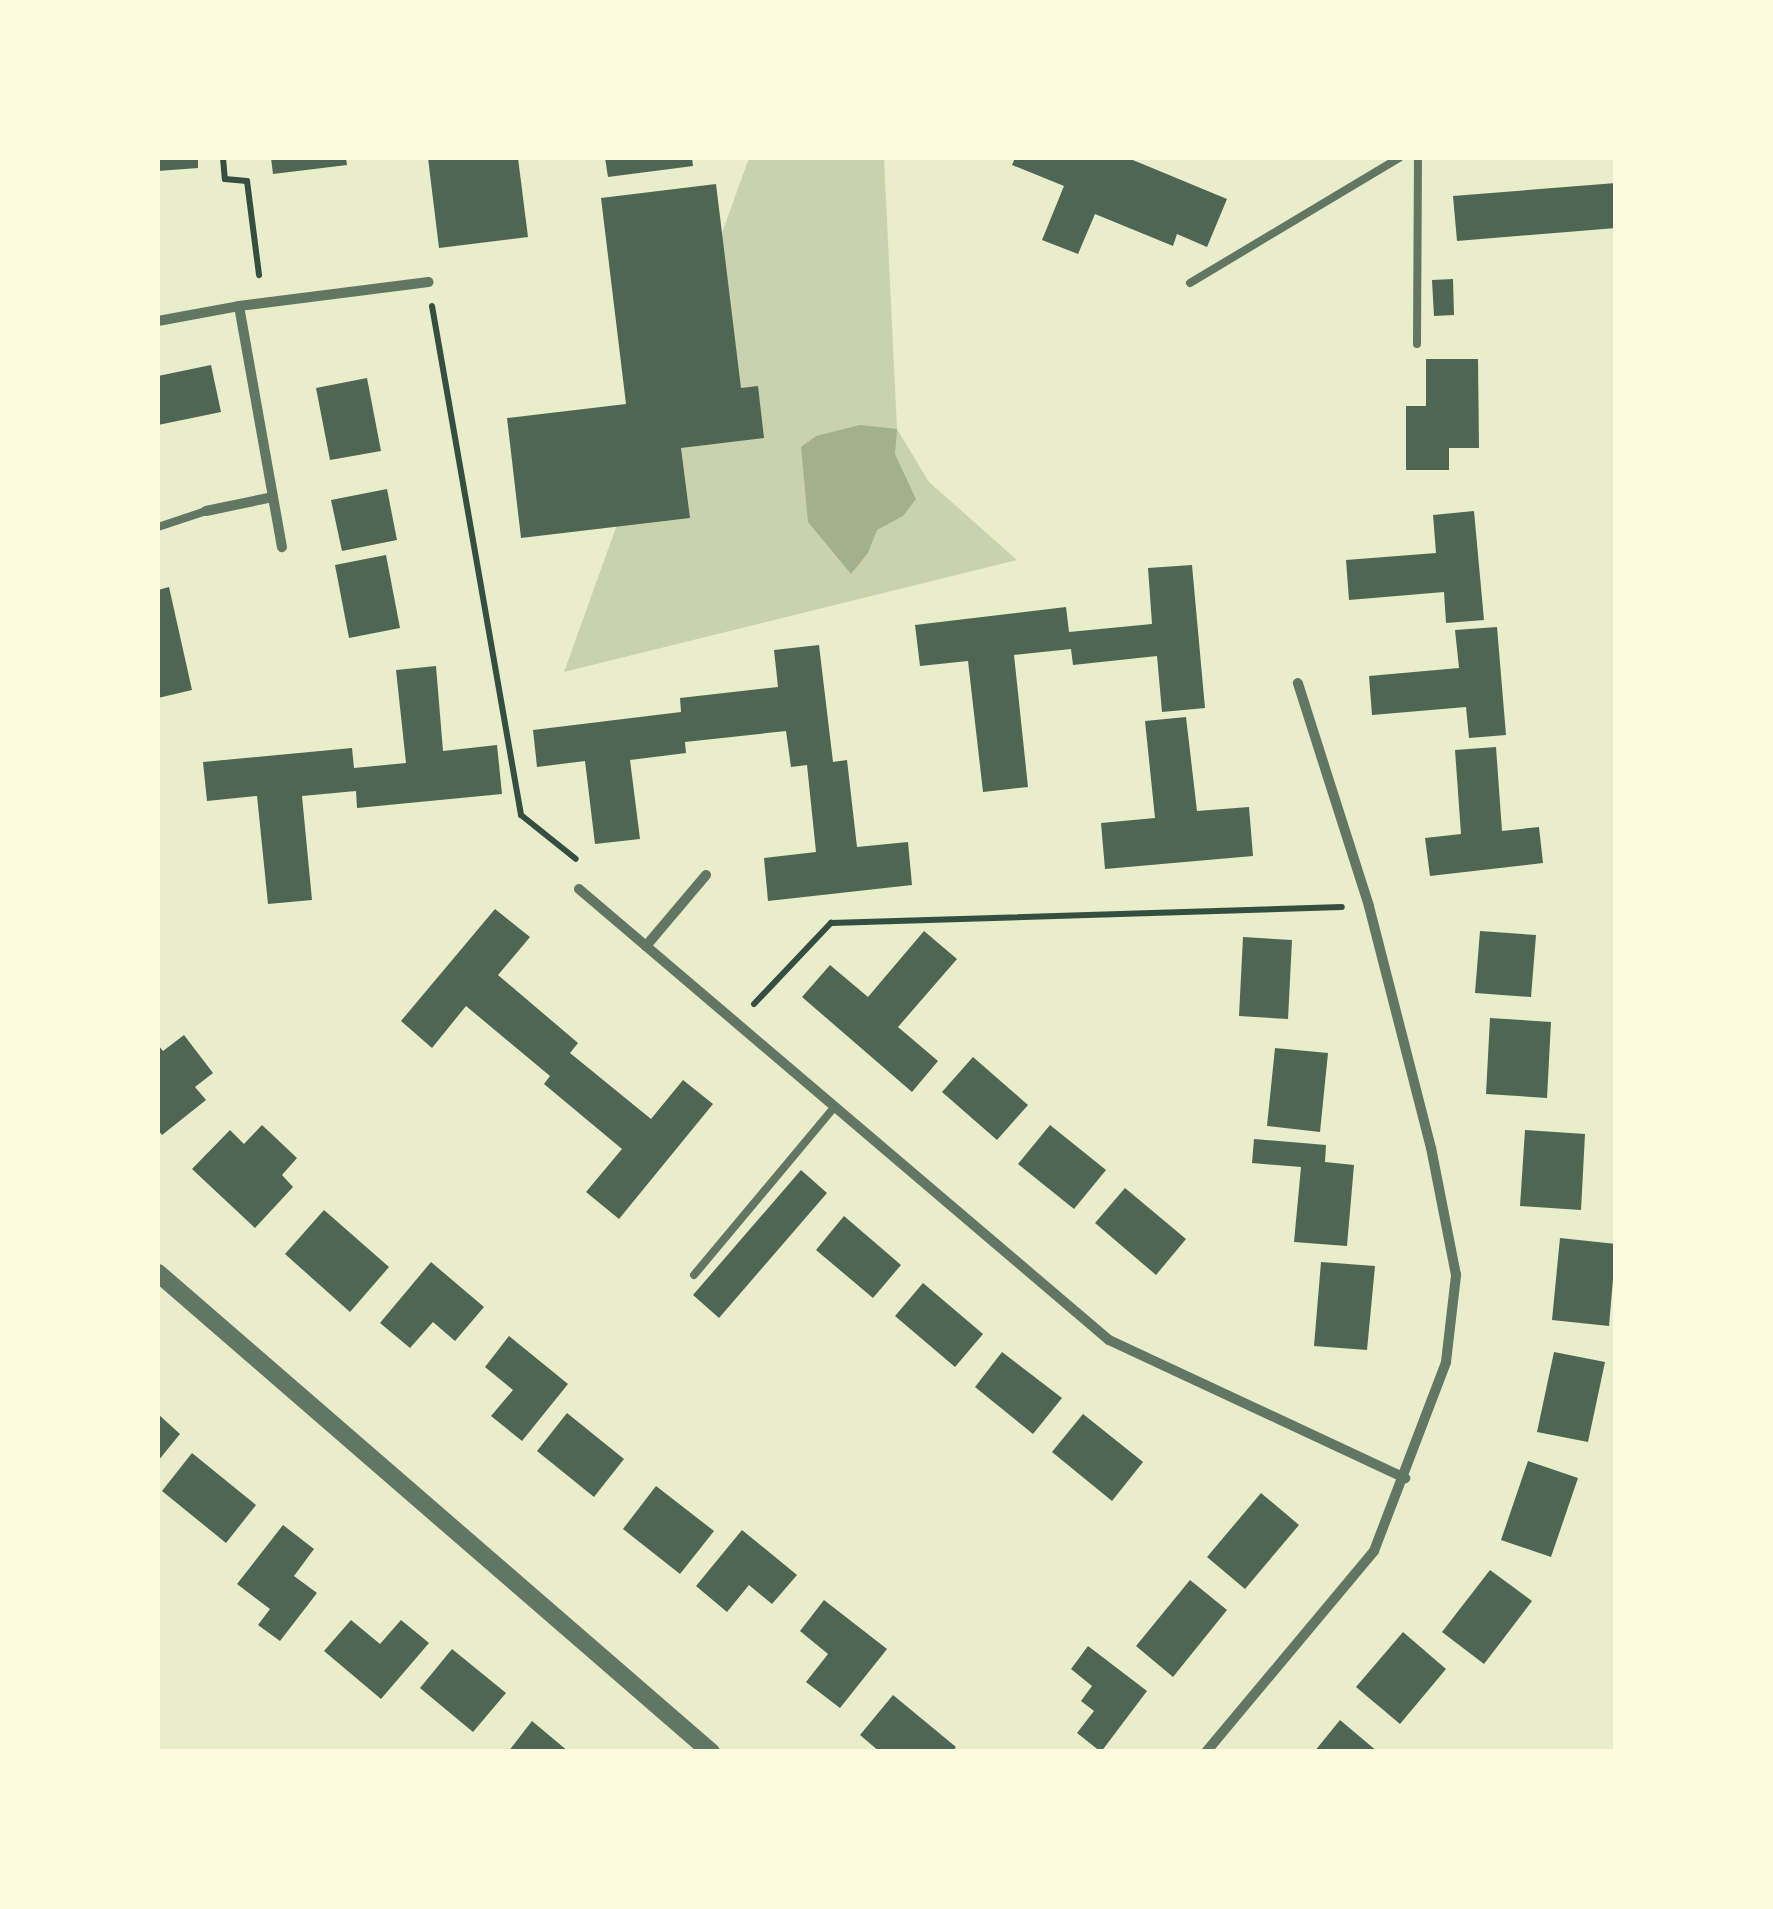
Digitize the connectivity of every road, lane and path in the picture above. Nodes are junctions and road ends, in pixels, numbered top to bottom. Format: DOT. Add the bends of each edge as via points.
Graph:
graph roads {
  1 [pos="223,158"];
  2 [pos="1399,158"];
  3 [pos="1418,158"];
  4 [pos="428,282"];
  5 [pos="1190,283"];
  6 [pos="263,302"];
  7 [pos="239,306"];
  8 [pos="158,321"];
  9 [pos="1417,344"];
  10 [pos="273,497"];
  11 [pos="206,511"];
  12 [pos="158,527"];
  13 [pos="282,548"];
  14 [pos="1298,683"];
  15 [pos="706,874"];
  16 [pos="579,889"];
  17 [pos="1369,906"];
  18 [pos="646,946"];
  19 [pos="736,1023"];
  20 [pos="833,1109"];
  21 [pos="158,1273"];
  22 [pos="694,1275"];
  23 [pos="1404,1478"];
  24 [pos="708,1750"];
  25 [pos="1206,1752"];
  1 -- 6 [label="path" via="225,179 247,181"];
  2 -- 5 [label="lane"];
  3 -- 9 [label="lane"];
  4 -- 6 [label="street"];
  4 -- 16 [label="path" via="521,815 587,868"];
  6 -- 7 [label="street"];
  7 -- 8 [label="street"];
  7 -- 10 [label="street"];
  10 -- 11 [label="street"];
  10 -- 13 [label="street"];
  11 -- 12 [label="lane"];
  14 -- 17 [label="street"];
  15 -- 18 [label="street"];
  16 -- 18 [label="street"];
  17 -- 19 [label="path" via="831,923"];
  17 -- 23 [label="street" via="1456,1275 1446,1362"];
  18 -- 19 [label="street"];
  19 -- 20 [label="street"];
  20 -- 22 [label="lane"];
  20 -- 23 [label="street" via="1109,1340"];
  21 -- 24 [label="street"];
  23 -- 25 [label="street" via="1374,1551"];
}
